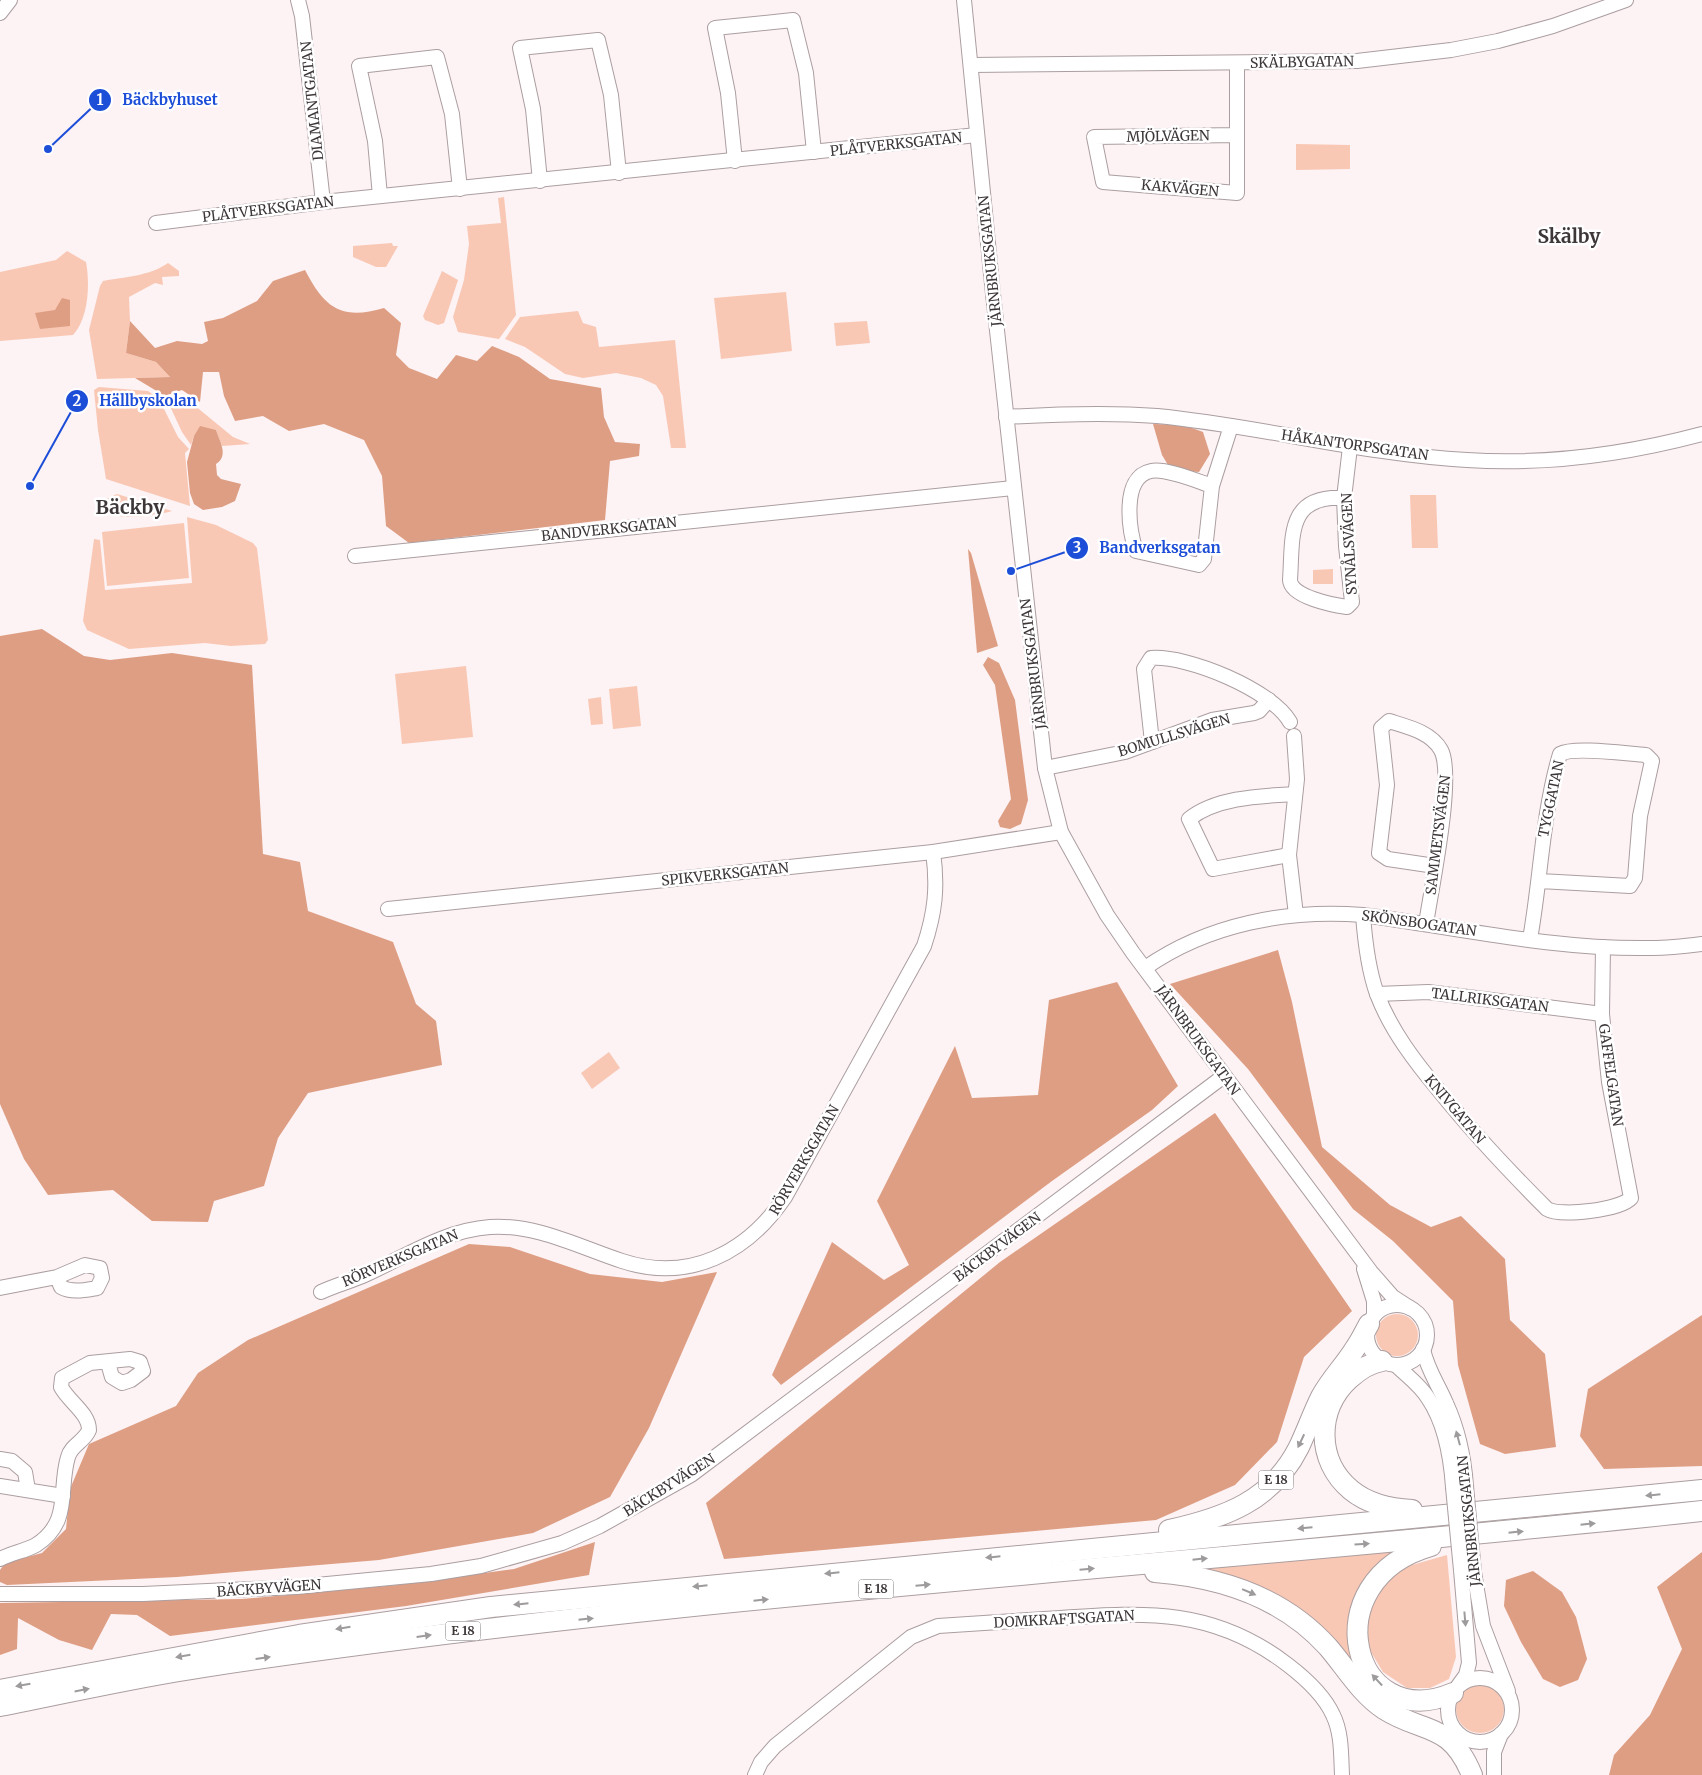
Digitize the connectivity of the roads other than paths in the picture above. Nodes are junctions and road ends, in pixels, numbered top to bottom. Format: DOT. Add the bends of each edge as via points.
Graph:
graph roads {
  1 [pos="10,0"];
  2 [pos="298,0"];
  3 [pos="964,0"];
  4 [pos="1626,0"];
  5 [pos="0,13"];
  6 [pos="1237,63"];
  7 [pos="971,65"];
  8 [pos="977,135"];
  9 [pos="1237,135"];
  10 [pos="1099,137"];
  11 [pos="814,152"];
  12 [pos="735,160"];
  13 [pos="619,173"];
  14 [pos="540,181"];
  15 [pos="460,189"];
  16 [pos="380,196"];
  17 [pos="323,202"];
  18 [pos="156,223"];
  19 [pos="1006,417"];
  20 [pos="1231,426"];
  21 [pos="1702,434"];
  22 [pos="1350,447"];
  23 [pos="1212,486"];
  24 [pos="1013,488"];
  25 [pos="1344,498"];
  26 [pos="355,556"];
  27 [pos="1269,700"];
  28 [pos="1152,742"];
  29 [pos="1044,768"];
  30 [pos="1295,794"];
  31 [pos="1060,832"];
  32 [pos="933,852"];
  33 [pos="1289,855"];
  34 [pos="1435,866"];
  35 [pos="1540,881"];
  36 [pos="388,909"];
  37 [pos="1296,915"];
  38 [pos="1363,915"];
  39 [pos="1426,924"];
  40 [pos="1530,939"];
  41 [pos="1702,944"];
  42 [pos="1603,947"];
  43 [pos="1145,968"];
  44 [pos="1377,994"];
  45 [pos="1602,1014"];
  46 [pos="1224,1076"];
  47 [pos="1628,1201"];
  48 [pos="1346,1238"];
  49 [pos="57,1277"];
  50 [pos="0,1288"];
  51 [pos="321,1292"];
  52 [pos="1410,1308"];
  53 [pos="1371,1320"];
  54 [pos="1423,1349"];
  55 [pos="108,1363"];
  56 [pos="1389,1363"];
  57 [pos="0,1459"];
  58 [pos="0,1486"];
  59 [pos="1460,1486"];
  60 [pos="28,1490"];
  61 [pos="1702,1490"];
  62 [pos="63,1496"];
  63 [pos="1702,1511"];
  64 [pos="1441,1515"];
  65 [pos="1492,1534"];
  66 [pos="1110,1546"];
  67 [pos="0,1559"];
  68 [pos="1134,1565"];
  69 [pos="1468,1571"];
  70 [pos="0,1594"];
  71 [pos="1363,1689"];
  72 [pos="0,1690"];
  73 [pos="1455,1690"];
  74 [pos="1509,1694"];
  75 [pos="0,1706"];
  76 [pos="1501,1734"];
  77 [pos="1460,1735"];
  78 [pos="755,1775"];
  79 [pos="1342,1775"];
  80 [pos="1472,1775"];
  81 [pos="1476,1775"];
  82 [pos="1494,1775"];
  1 -- 5 [label="street"];
  2 -- 17 [label="street, DIAMANTGATAN"];
  3 -- 7 [label="street, JÄRNBRUKSGATAN"];
  4 -- 6 [label="street, SKÄLBYGATAN" via="1541,30 1451,50 1357,61"];
  6 -- 7 [label="street, SKÄLBYGATAN"];
  6 -- 9 [label="street, KAKVÄGEN"];
  7 -- 8 [label="street, JÄRNBRUKSGATAN"];
  8 -- 11 [label="street, PLÅTVERKSGATAN"];
  8 -- 19 [label="street, JÄRNBRUKSGATAN"];
  9 -- 10 [label="street, MJÖLVÄGEN"];
  9 -- 10 [label="street, KAKVÄGEN" via="1237,193 1103,182 1094,137"];
  11 -- 12 [label="street, PLÅTVERKSGATAN"];
  11 -- 12 [label="street, PLÅTVERKSGATAN" via="806,73 793,20 715,28 728,93"];
  12 -- 13 [label="street, PLÅTVERKSGATAN"];
  13 -- 14 [label="street, PLÅTVERKSGATAN"];
  13 -- 14 [label="street" via="611,95 598,40 520,48 533,109"];
  14 -- 15 [label="street, PLÅTVERKSGATAN"];
  15 -- 16 [label="street, PLÅTVERKSGATAN"];
  15 -- 16 [label="street" via="452,114 438,57 359,66 376,141"];
  16 -- 17 [label="street, PLÅTVERKSGATAN"];
  17 -- 18 [label="street, PLÅTVERKSGATAN"];
  19 -- 20 [label="street, HÅKANTORPSGATAN" via="1140,415"];
  19 -- 24 [label="street, JÄRNBRUKSGATAN"];
  20 -- 22 [label="street, HÅKANTORPSGATAN"];
  20 -- 23 [label="street"];
  21 -- 22 [label="street, HÅKANTORPSGATAN" via="1610,452 1543,459 1468,460"];
  22 -- 25 [label="street, SYNÅLSVÄGEN"];
  23 -- 23 [label="street" via="1161,472 1151,471 1143,475 1133,484 1130,500 1130,530 1136,551 1199,564 1204,559"];
  24 -- 26 [label="street, BANDVERKSGATAN"];
  24 -- 29 [label="street, JÄRNBRUKSGATAN"];
  25 -- 25 [label="street, SYNÅLSVÄGEN" via="1352,602 1347,608 1296,592 1291,585 1294,526 1299,513 1326,497"];
  27 -- 28 [label="street, BOMULLSVÄGEN" via="1254,713 1212,720"];
  27 -- 28 [label="street" via="1214,672 1151,658 1144,669"];
  27 -- 30 [label="street" via="1281,709 1292,729 1297,779"];
  28 -- 29 [label="street, BOMULLSVÄGEN" via="1125,752"];
  29 -- 31 [label="street, JÄRNBRUKSGATAN"];
  30 -- 33 [label="street"];
  30 -- 33 [label="street" via="1232,802 1211,807 1189,818 1213,869"];
  31 -- 32 [label="street, SPIKVERKSGATAN"];
  31 -- 43 [label="street, JÄRNBRUKSGATAN" via="1107,915"];
  32 -- 36 [label="street, SPIKVERKSGATAN"];
  32 -- 51 [label="street, RÖRVERKSGATAN" via="935,907 924,946 789,1190 770,1218 736,1248 706,1262 658,1268 621,1261 534,1231 490,1227 446,1237 364,1276"];
  33 -- 37 [label="street"];
  34 -- 34 [label="street, SAMMETSVÄGEN" via="1446,784 1446,766 1441,750 1430,736 1389,721 1381,728 1387,785 1379,853 1388,858"];
  34 -- 39 [label="street, SAMMETSVÄGEN"];
  35 -- 35 [label="street, TYGGATAN" via="1545,822 1560,754 1646,755 1652,762 1640,816 1635,878 1630,886"];
  35 -- 40 [label="street, TYGGATAN"];
  37 -- 38 [label="street, SKÖNSBOGATAN"];
  37 -- 43 [label="street, SKÖNSBOGATAN" via="1218,931 1173,949"];
  38 -- 39 [label="street, SKÖNSBOGATAN"];
  38 -- 44 [label="street, KNIVGATAN" via="1367,954"];
  39 -- 40 [label="street, SKÖNSBOGATAN"];
  40 -- 42 [label="street, SKÖNSBOGATAN"];
  41 -- 42 [label="street, SKÖNSBOGATAN" via="1653,948"];
  42 -- 45 [label="street, GAFFELGATAN"];
  43 -- 46 [label="street, JÄRNBRUKSGATAN"];
  44 -- 45 [label="street, TALLRIKSGATAN" via="1428,992"];
  44 -- 47 [label="street, KNIVGATAN" via="1414,1061 1484,1144 1547,1209 1562,1214"];
  45 -- 47 [label="street, GAFFELGATAN" via="1609,1082 1630,1190"];
  46 -- 48 [label="street, JÄRNBRUKSGATAN"];
  46 -- 70 [label="street, BÄCKBYVÄGEN" via="691,1475 600,1526 562,1543 481,1566 386,1579 202,1592"];
  48 -- 52 [label="street, JÄRNBRUKSGATAN" via="1390,1294"];
  48 -- 53 [label="street, JÄRNBRUKSGATAN" via="1371,1287 1374,1301"];
  49 -- 50 [label="street"];
  52 -- 53 [label="street" via="1391,1306 1382,1309"];
  52 -- 54 [label="street" via="1424,1322 1426,1340"];
  53 -- 56 [label="street" via="1368,1343 1376,1356"];
  53 -- 66 [label="highway, E 18, one-way" via="1354,1351 1321,1396 1292,1459 1265,1490 1219,1518 1121,1538"];
  54 -- 56 [label="street" via="1411,1362"];
  59 -- 54 [label="street, JÄRNBRUKSGATAN, one-way" via="1456,1432 1447,1405 1427,1367"];
  55 -- 62 [label="street" via="90,1363 62,1378 60,1383 89,1424 88,1434 73,1447 67,1458"];
  56 -- 59 [label="street, JÄRNBRUKSGATAN" via="1420,1388 1435,1410"];
  56 -- 64 [label="highway, E 18" via="1373,1363 1353,1376 1334,1396 1325,1420 1324,1440 1328,1459 1342,1482 1363,1498 1388,1507 1429,1510"];
  57 -- 60 [label="street" via="12,1461 25,1472"];
  58 -- 60 [label="street"];
  59 -- 69 [label="street, JÄRNBRUKSGATAN, bridge"];
  60 -- 62 [label="street"];
  61 -- 64 [label="highway, E 18, one-way"];
  62 -- 67 [label="street" via="60,1517 48,1536 35,1546"];
  65 -- 63 [label="highway, E 18, one-way"];
  64 -- 66 [label="highway, E 18, one-way"];
  68 -- 65 [label="highway, E 18, one-way"];
  73 -- 65 [label="highway, E 18, one-way" via="1432,1700 1419,1701 1394,1694 1383,1687 1360,1655 1358,1615 1376,1580 1401,1558 1433,1546 1484,1541"];
  66 -- 72 [label="highway, E 18, one-way" via="491,1607 299,1634"];
  68 -- 71 [label="highway, E 18, one-way" via="1154,1572 1222,1582 1267,1600 1317,1636"];
  75 -- 68 [label="highway, E 18, one-way" via="198,1667 471,1630"];
  69 -- 73 [label="street, JÄRNBRUKSGATAN, one-way" via="1469,1663 1466,1675"];
  69 -- 74 [label="street, JÄRNBRUKSGATAN"];
  71 -- 77 [label="highway, E 18" via="1386,1705 1439,1720"];
  71 -- 80 [label="highway" via="1384,1709 1442,1734 1460,1753"];
  73 -- 74 [label="street" via="1475,1678 1488,1678"];
  73 -- 77 [label="street" via="1448,1714"];
  74 -- 76 [label="street" via="1513,1713 1508,1727"];
  76 -- 77 [label="street" via="1481,1742"];
  76 -- 82 [label="street" via="1494,1752"];
  77 -- 81 [label="street"];
  78 -- 79 [label="street, DOMKRAFTSGATAN" via="775,1746 921,1632 938,1626 1125,1614 1198,1620 1235,1633 1275,1655 1314,1688 1334,1716 1339,1734"];
}
